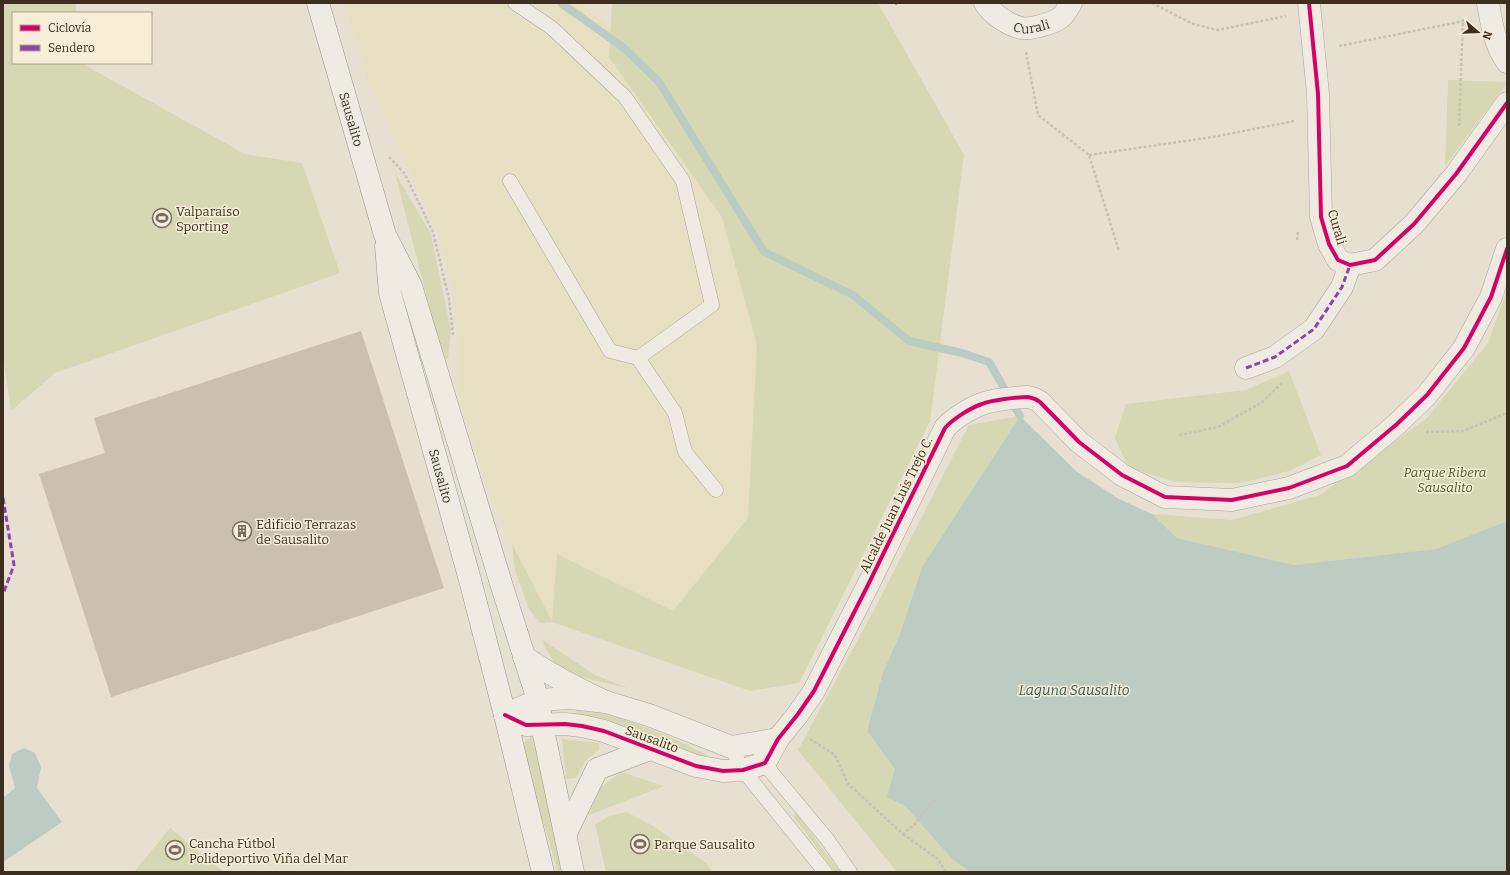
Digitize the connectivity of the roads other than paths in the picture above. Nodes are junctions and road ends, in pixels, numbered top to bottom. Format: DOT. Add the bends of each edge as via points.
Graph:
graph roads {
  1 [pos="318,3"];
  2 [pos="515,3"];
  3 [pos="985,3"];
  4 [pos="1488,3"];
  5 [pos="1299,7"];
  6 [pos="1066,11"];
  7 [pos="1507,62"];
  8 [pos="1507,103"];
  9 [pos="510,180"];
  10 [pos="385,235"];
  11 [pos="1507,249"];
  12 [pos="1350,265"];
  13 [pos="638,358"];
  14 [pos="1246,368"];
  15 [pos="716,490"];
  16 [pos="524,657"];
  17 [pos="538,700"];
  18 [pos="606,702"];
  19 [pos="505,715"];
  20 [pos="542,725"];
  21 [pos="784,732"];
  22 [pos="754,742"];
  23 [pos="731,747"];
  24 [pos="650,749"];
  25 [pos="765,763"];
  26 [pos="743,770"];
  27 [pos="566,834"];
  28 [pos="543,872"];
  29 [pos="573,872"];
  30 [pos="825,872"];
  31 [pos="850,872"];
  1 -- 10 [label="street, Sausalito"];
  2 -- 13 [label="lane" via="552,28 625,97 683,181 712,305"];
  3 -- 6 [label="street, Curali" via="1005,21 1022,28 1040,26"];
  4 -- 7 [label="street" via="1501,54"];
  5 -- 12 [label="street, Curali" via="1314,51 1318,94 1321,217 1329,244 1338,260"];
  8 -- 12 [label="street" via="1456,174 1414,224 1375,260"];
  9 -- 13 [label="lane" via="610,351"];
  10 -- 16 [label="street, Sausalito" via="412,286"];
  10 -- 19 [label="street, Sausalito" via="390,293"];
  11 -- 21 [label="street, Alcalde Juan Luis Trejo C." via="1491,296 1464,348 1427,394 1397,424 1347,466 1289,488 1232,500 1165,497 1122,475 1079,442 1034,398 982,403 951,422 814,691"];
  12 -- 14 [label="street" via="1342,287 1314,330 1275,357"];
  13 -- 15 [label="lane" via="675,413 685,452"];
  16 -- 17 [label="street, Sausalito"];
  16 -- 18 [label="street" via="572,686"];
  17 -- 18 [label="street, Sausalito" via="571,698"];
  17 -- 19 [label="street, Sausalito"];
  17 -- 20 [label="street, Sausalito"];
  18 -- 23 [label="street, Sausalito" via="649,715"];
  19 -- 20 [label="street, Sausalito" via="526,725"];
  19 -- 28 [label="street"];
  20 -- 24 [label="street, Sausalito" via="582,726 604,731"];
  20 -- 27 [label="street"];
  21 -- 22 [label="street"];
  21 -- 25 [label="street"];
  22 -- 23 [label="street"];
  22 -- 25 [label="lane"];
  23 -- 26 [label="lane"];
  24 -- 26 [label="street, Sausalito" via="696,766 723,771"];
  24 -- 27 [label="street" via="597,769"];
  25 -- 26 [label="street, Sausalito"];
  25 -- 31 [label="lane"];
  26 -- 30 [label="lane"];
  27 -- 29 [label="street"];
}
